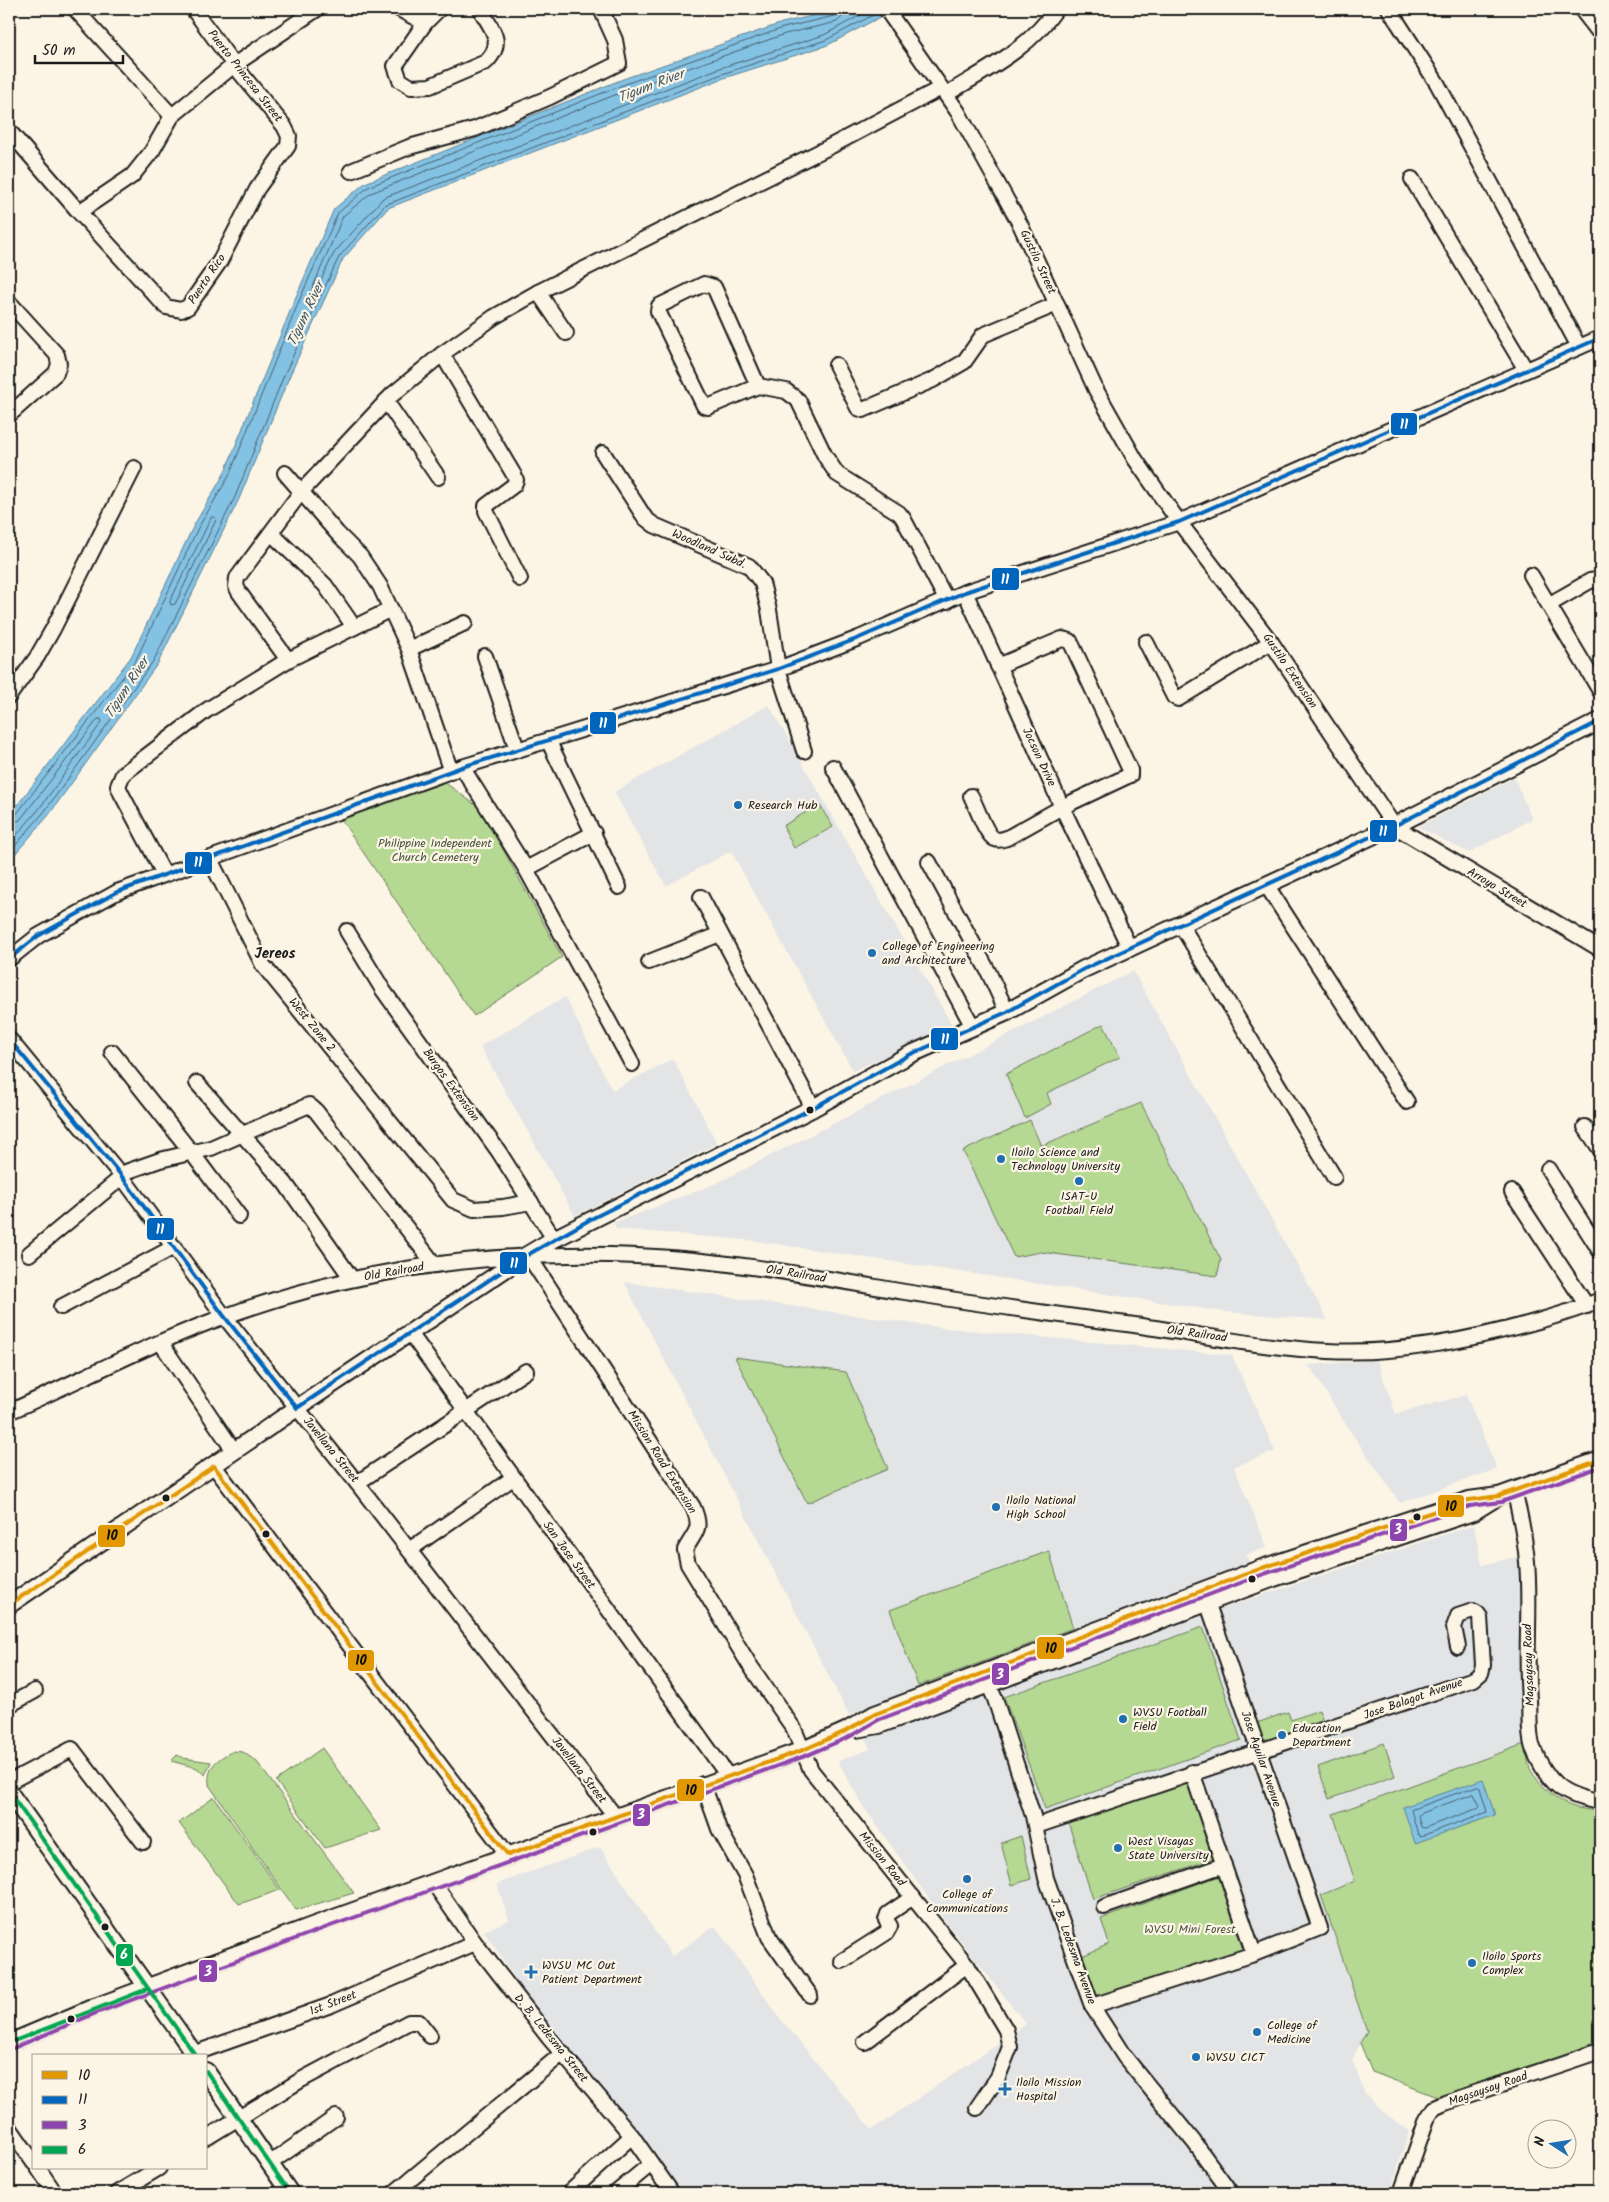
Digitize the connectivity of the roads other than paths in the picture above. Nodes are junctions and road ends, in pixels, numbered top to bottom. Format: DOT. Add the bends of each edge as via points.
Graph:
graph roads {
  1 [pos="75,9"];
  2 [pos="193,9"];
  3 [pos="317,9"];
  4 [pos="399,9"];
  5 [pos="439,9"];
  6 [pos="480,9"];
  7 [pos="601,9"];
  8 [pos="886,9"];
  9 [pos="1056,9"];
  10 [pos="1389,9"];
  11 [pos="1580,9"];
  12 [pos="425,23"];
  13 [pos="1598,31"];
  14 [pos="234,64"];
  15 [pos="944,91"];
  16 [pos="172,116"];
  17 [pos="9,131"];
  18 [pos="288,146"];
  19 [pos="351,171"];
  20 [pos="1412,179"];
  21 [pos="79,212"];
  22 [pos="538,292"];
  23 [pos="9,302"];
  24 [pos="1057,304"];
  25 [pos="566,333"];
  26 [pos="1600,339"];
  27 [pos="1579,347"];
  28 [pos="442,354"];
  29 [pos="836,365"];
  30 [pos="1526,370"];
  31 [pos="758,386"];
  32 [pos="386,401"];
  33 [pos="9,415"];
  34 [pos="603,453"];
  35 [pos="134,468"];
  36 [pos="285,473"];
  37 [pos="438,477"];
  38 [pos="301,492"];
  39 [pos="1179,522"];
  40 [pos="271,533"];
  41 [pos="1531,575"];
  42 [pos="520,579"];
  43 [pos="1600,583"];
  44 [pos="965,592"];
  45 [pos="947,601"];
  46 [pos="1550,604"];
  47 [pos="391,609"];
  48 [pos="465,623"];
  49 [pos="354,627"];
  50 [pos="1146,642"];
  51 [pos="1271,642"];
  52 [pos="409,649"];
  53 [pos="486,656"];
  54 [pos="288,660"];
  55 [pos="998,666"];
  56 [pos="778,669"];
  57 [pos="1600,691"];
  58 [pos="9,696"];
  59 [pos="1600,721"];
  60 [pos="548,740"];
  61 [pos="517,749"];
  62 [pos="804,751"];
  63 [pos="833,767"];
  64 [pos="457,769"];
  65 [pos="972,796"];
  66 [pos="1062,807"];
  67 [pos="1394,826"];
  68 [pos="594,833"];
  69 [pos="210,859"];
  70 [pos="930,862"];
  71 [pos="526,869"];
  72 [pos="164,874"];
  73 [pos="1267,886"];
  74 [pos="619,887"];
  75 [pos="701,897"];
  76 [pos="1181,925"];
  77 [pos="347,932"];
  78 [pos="720,934"];
  79 [pos="1130,949"];
  80 [pos="1600,950"];
  81 [pos="9,959"];
  82 [pos="650,962"];
  83 [pos="1007,1012"];
  84 [pos="973,1027"];
  85 [pos="9,1039"];
  86 [pos="112,1052"];
  87 [pos="632,1064"];
  88 [pos="197,1083"];
  89 [pos="1407,1102"];
  90 [pos="813,1108"];
  91 [pos="1585,1127"];
  92 [pos="243,1134"];
  93 [pos="1600,1149"];
  94 [pos="192,1152"];
  95 [pos="1548,1169"];
  96 [pos="121,1176"];
  97 [pos="1334,1177"];
  98 [pos="1512,1192"];
  99 [pos="531,1202"];
  100 [pos="239,1216"];
  101 [pos="554,1239"];
  102 [pos="174,1247"];
  103 [pos="1600,1251"];
  104 [pos="29,1254"];
  105 [pos="528,1255"];
  106 [pos="435,1265"];
  107 [pos="352,1279"];
  108 [pos="1594,1303"];
  109 [pos="61,1307"];
  110 [pos="224,1316"];
  111 [pos="410,1333"];
  112 [pos="161,1343"];
  113 [pos="526,1372"];
  114 [pos="297,1408"];
  115 [pos="465,1411"];
  116 [pos="9,1412"];
  117 [pos="234,1451"];
  118 [pos="1600,1460"];
  119 [pos="214,1466"];
  120 [pos="514,1478"];
  121 [pos="357,1482"];
  122 [pos="1506,1493"];
  123 [pos="410,1550"];
  124 [pos="1205,1596"];
  125 [pos="9,1605"];
  126 [pos="1458,1646"];
  127 [pos="986,1679"];
  128 [pos="35,1691"];
  129 [pos="9,1705"];
  130 [pos="803,1750"];
  131 [pos="1259,1752"];
  132 [pos="1192,1772"];
  133 [pos="728,1776"];
  134 [pos="9,1782"];
  135 [pos="704,1784"];
  136 [pos="9,1792"];
  137 [pos="1600,1802"];
  138 [pos="615,1816"];
  139 [pos="1036,1826"];
  140 [pos="143,1842"];
  141 [pos="508,1856"];
  142 [pos="1224,1865"];
  143 [pos="432,1882"];
  144 [pos="913,1897"];
  145 [pos="1104,1907"];
  146 [pos="475,1943"];
  147 [pos="1254,1954"];
  148 [pos="842,1961"];
  149 [pos="967,1965"];
  150 [pos="147,1989"];
  151 [pos="810,1995"];
  152 [pos="1092,2006"];
  153 [pos="430,2036"];
  154 [pos="865,2042"];
  155 [pos="9,2043"];
  156 [pos="1600,2051"];
  157 [pos="563,2053"];
  158 [pos="191,2054"];
  159 [pos="195,2054"];
  160 [pos="208,2075"];
  161 [pos="977,2108"];
  162 [pos="336,2117"];
  163 [pos="238,2118"];
  164 [pos="9,2127"];
  165 [pos="632,2136"];
  166 [pos="208,2137"];
  167 [pos="30,2148"];
  168 [pos="269,2164"];
  169 [pos="651,2164"];
  170 [pos="39,2170"];
  171 [pos="156,2170"];
  172 [pos="127,2191"];
  173 [pos="399,2192"];
  174 [pos="54,2193"];
  175 [pos="290,2193"];
  176 [pos="569,2193"];
  177 [pos="616,2193"];
  178 [pos="672,2193"];
  179 [pos="1231,2193"];
  180 [pos="1402,2193"];
  1 -- 16 [label="street"];
  2 -- 14 [label="street, Puerto Princesa Street"];
  3 -- 14 [label="street"];
  4 -- 12 [label="street"];
  5 -- 12 [label="street"];
  6 -- 12 [label="street" via="496,36 493,56 430,86 411,87 400,80 395,66"];
  7 -- 19 [label="street" via="615,40 619,63 475,129 408,147"];
  8 -- 15 [label="street, Gustilo Street"];
  9 -- 15 [label="street" via="1027,43"];
  10 -- 27 [label="street" via="1437,83"];
  11 -- 13 [label="street"];
  14 -- 16 [label="street"];
  14 -- 18 [label="street, Puerto Princesa Street" via="284,126 289,136"];
  15 -- 22 [label="street"];
  15 -- 24 [label="street, Gustilo Street" via="1020,224"];
  16 -- 21 [label="street" via="152,151 132,176"];
  17 -- 21 [label="street, Puerto Rico"];
  18 -- 21 [label="street, Puerto Rico" via="258,188 220,262 188,307 181,310 166,307"];
  20 -- 30 [label="street"];
  22 -- 25 [label="street"];
  22 -- 28 [label="street" via="494,317"];
  23 -- 33 [label="street" via="57,355 60,364 56,373"];
  24 -- 29 [label="street" via="983,335 964,362 933,380 863,410 858,408"];
  24 -- 39 [label="street, Gustilo Street" via="1096,390 1135,459"];
  26 -- 27 [label="street"];
  27 -- 30 [label="street"];
  28 -- 32 [label="street"];
  28 -- 42 [label="street" via="516,480 514,485 489,502 486,511"];
  30 -- 39 [label="street"];
  31 -- 31 [label="street" via="714,287 704,284 658,306 704,406"];
  31 -- 45 [label="street" via="786,391 798,400 837,474 898,512"];
  32 -- 37 [label="street"];
  32 -- 38 [label="street"];
  34 -- 56 [label="street, Woodland Subd." via="645,518 654,525 749,566 762,583"];
  35 -- 58 [label="street" via="53,628"];
  36 -- 38 [label="street"];
  38 -- 40 [label="street"];
  38 -- 47 [label="street" via="360,556"];
  39 -- 44 [label="street"];
  39 -- 51 [label="street, Gustilo Extension"];
  40 -- 49 [label="street" via="325,585"];
  40 -- 54 [label="street" via="237,578 236,586"];
  41 -- 46 [label="street"];
  43 -- 46 [label="street" via="1590,581"];
  44 -- 45 [label="street"];
  44 -- 55 [label="street, Jocson Drive"];
  45 -- 56 [label="street"];
  46 -- 57 [label="street"];
  47 -- 49 [label="street"];
  47 -- 52 [label="street"];
  48 -- 52 [label="street"];
  49 -- 54 [label="street"];
  50 -- 51 [label="street" via="1174,697 1178,699"];
  51 -- 67 [label="street, Gustilo Extension"];
  52 -- 64 [label="street"];
  53 -- 61 [label="street"];
  54 -- 72 [label="street" via="206,710 119,780 121,793"];
  55 -- 66 [label="street, Jocson Drive"];
  55 -- 66 [label="street" via="1062,639 1070,641 1130,770 1130,776"];
  56 -- 60 [label="street"];
  56 -- 62 [label="street, Woodland Subd."];
  59 -- 67 [label="main road"];
  60 -- 61 [label="street"];
  60 -- 68 [label="street"];
  61 -- 64 [label="street"];
  63 -- 84 [label="street"];
  64 -- 69 [label="street"];
  64 -- 71 [label="street"];
  65 -- 66 [label="street" via="988,833 999,840"];
  66 -- 79 [label="street, Jocson Drive"];
  67 -- 73 [label="main road"];
  67 -- 80 [label="street, Arroyo Street"];
  68 -- 71 [label="street"];
  68 -- 74 [label="street"];
  69 -- 72 [label="street"];
  69 -- 99 [label="street, West Zone 2" via="263,964 453,1200 474,1209"];
  70 -- 83 [label="street"];
  71 -- 87 [label="street"];
  72 -- 81 [label="street" via="118,892 38,936"];
  73 -- 76 [label="main road"];
  73 -- 89 [label="street"];
  75 -- 78 [label="street"];
  76 -- 79 [label="main road"];
  76 -- 97 [label="street"];
  77 -- 99 [label="street, Burgos Extension" via="383,990 472,1113"];
  78 -- 82 [label="street"];
  78 -- 90 [label="street"];
  79 -- 83 [label="main road" via="1084,969"];
  83 -- 84 [label="main road"];
  84 -- 90 [label="main road" via="909,1055"];
  85 -- 96 [label="street, Javellana Street"];
  86 -- 94 [label="street"];
  88 -- 92 [label="street"];
  90 -- 101 [label="main road"];
  91 -- 93 [label="street"];
  92 -- 94 [label="street" via="211,1148"];
  92 -- 106 [label="street" via="309,1105"];
  92 -- 107 [label="street" via="284,1183"];
  94 -- 96 [label="street" via="160,1160"];
  94 -- 100 [label="street"];
  95 -- 103 [label="street"];
  96 -- 102 [label="street, Javellana Street"];
  96 -- 104 [label="street"];
  98 -- 108 [label="street"];
  99 -- 101 [label="street, Burgos Extension"];
  101 -- 105 [label="main road"];
  102 -- 109 [label="street"];
  102 -- 110 [label="street, Javellana Street"];
  105 -- 106 [label="street, Old Railroad"];
  105 -- 108 [label="street, Old Railroad" via="697,1260 949,1299 1330,1351 1379,1350 1470,1338"];
  105 -- 111 [label="main road"];
  105 -- 130 [label="street, Mission Road Extension" via="693,1507 699,1526 685,1550 688,1564 749,1664 794,1729"];
  106 -- 107 [label="street, Old Railroad"];
  107 -- 110 [label="street, Old Railroad"];
  110 -- 112 [label="street, Old Railroad"];
  110 -- 114 [label="street, Javellana Street"];
  111 -- 114 [label="main road"];
  111 -- 115 [label="street, San Jose Street"];
  112 -- 116 [label="street, Old Railroad"];
  112 -- 117 [label="street"];
  113 -- 115 [label="street"];
  114 -- 117 [label="main road"];
  114 -- 121 [label="street, Javellana Street"];
  115 -- 120 [label="street, San Jose Street"];
  115 -- 121 [label="street"];
  117 -- 119 [label="main road"];
  118 -- 122 [label="main road"];
  119 -- 125 [label="main road"];
  119 -- 141 [label="street"];
  120 -- 123 [label="street"];
  120 -- 133 [label="street, San Jose Street"];
  121 -- 123 [label="street, Javellana Street"];
  122 -- 124 [label="main road" via="1469,1500"];
  122 -- 137 [label="street, Magsaysay Road" via="1523,1528 1527,1564 1526,1663 1532,1746 1556,1786 1573,1796"];
  123 -- 138 [label="street, Javellana Street"];
  124 -- 127 [label="main road"];
  124 -- 131 [label="street, Jose Aguilar Avenue"];
  126 -- 131 [label="street, Jose Balagot Avenue" via="1454,1627 1458,1616 1473,1611 1477,1613 1480,1617 1483,1665 1481,1673 1474,1678"];
  127 -- 130 [label="main road" via="879,1725 846,1731"];
  127 -- 139 [label="street, J. B. Ledesma Avenue"];
  128 -- 129 [label="street"];
  130 -- 133 [label="main road"];
  130 -- 144 [label="street, Mission Road" via="811,1770"];
  131 -- 132 [label="street, Jose Balagot Avenue"];
  131 -- 147 [label="street, Jose Aguilar Avenue" via="1320,1928"];
  132 -- 139 [label="street, Jose Balagot Avenue"];
  132 -- 142 [label="street"];
  133 -- 135 [label="main road"];
  134 -- 140 [label="street" via="72,1749"];
  135 -- 138 [label="main road"];
  135 -- 151 [label="street" via="719,1829 745,1875 770,1937"];
  136 -- 150 [label="main road"];
  138 -- 141 [label="main road"];
  139 -- 152 [label="street, J. B. Ledesma Avenue" via="1046,1878"];
  141 -- 143 [label="main road"];
  142 -- 145 [label="street"];
  142 -- 147 [label="street"];
  143 -- 146 [label="street, D. B. Ledesma Street"];
  143 -- 150 [label="main road"];
  144 -- 148 [label="street" via="888,1914 886,1920 890,1926 886,1933"];
  144 -- 149 [label="street, Mission Road"];
  146 -- 157 [label="street, D. B. Ledesma Street"];
  146 -- 159 [label="street, 1st Street" via="331,2005"];
  147 -- 152 [label="street"];
  149 -- 154 [label="street"];
  149 -- 161 [label="street, Mission Road" via="1006,2030 1010,2047 998,2076"];
  150 -- 155 [label="main road"];
  150 -- 158 [label="main road"];
  152 -- 179 [label="street, J. B. Ledesma Avenue" via="1124,2056"];
  153 -- 163 [label="street" via="419,2022 409,2022"];
  156 -- 180 [label="street, Magsaysay Road" via="1434,2108 1427,2119"];
  157 -- 165 [label="street, D. B. Ledesma Street"];
  157 -- 173 [label="street"];
  160 -- 163 [label="main road"];
  162 -- 168 [label="street"];
  163 -- 166 [label="street"];
  163 -- 168 [label="main road"];
  164 -- 167 [label="street"];
  165 -- 169 [label="street, D. B. Ledesma Street"];
  165 -- 176 [label="street"];
  168 -- 175 [label="main road"];
  169 -- 177 [label="street"];
  169 -- 178 [label="street, D. B. Ledesma Street"];
  170 -- 174 [label="street"];
  171 -- 172 [label="street"];
}
